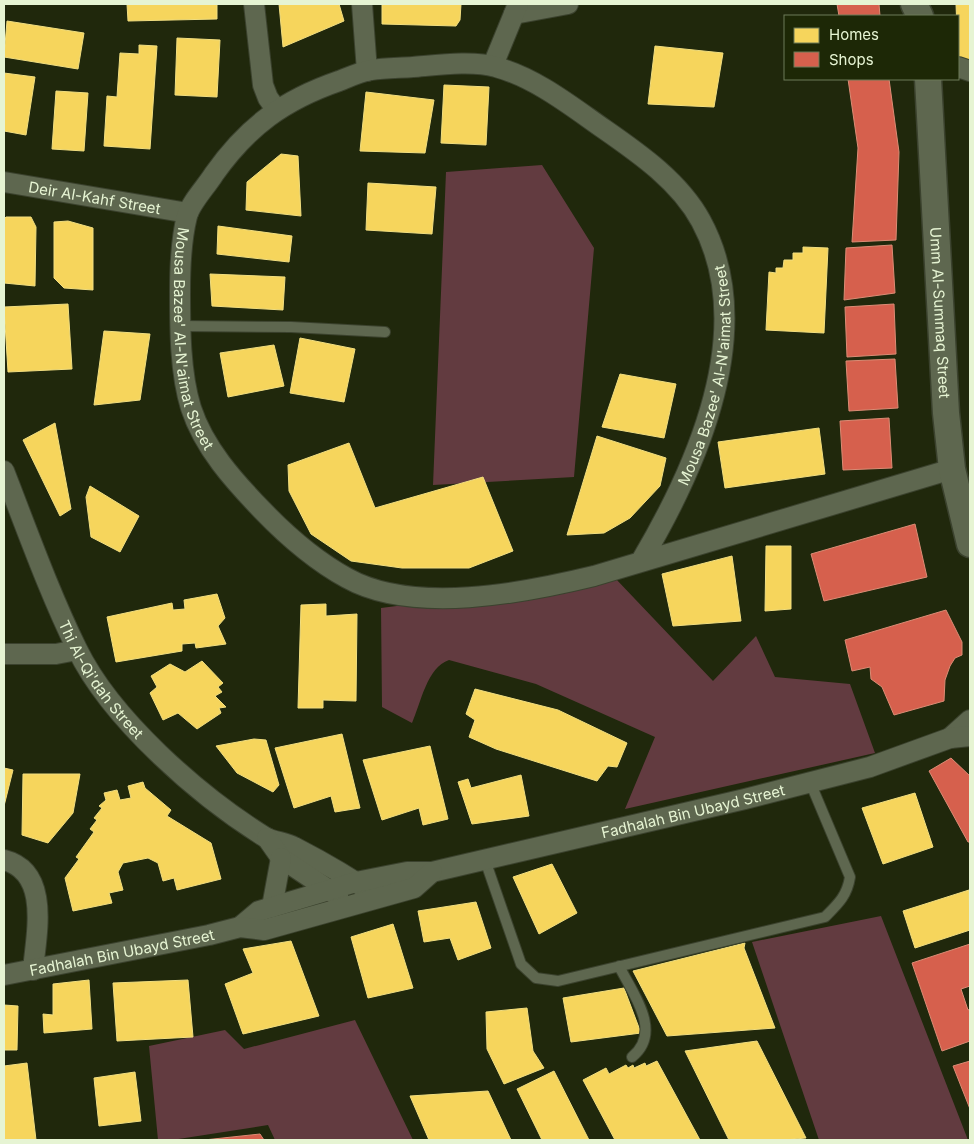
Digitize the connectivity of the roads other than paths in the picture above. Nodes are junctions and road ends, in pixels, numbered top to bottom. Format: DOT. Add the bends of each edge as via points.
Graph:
graph roads {
  1 [pos="254,4"];
  2 [pos="362,4"];
  3 [pos="568,4"];
  4 [pos="516,9"];
  5 [pos="492,65"];
  6 [pos="367,71"];
  7 [pos="928,80"];
  8 [pos="276,109"];
  9 [pos="4,182"];
  10 [pos="188,213"];
  11 [pos="180,326"];
  12 [pos="384,332"];
  13 [pos="952,469"];
  14 [pos="4,471"];
  15 [pos="970,544"];
  16 [pos="641,560"];
  17 [pos="77,650"];
  18 [pos="4,654"];
  19 [pos="970,720"];
  20 [pos="970,736"];
  21 [pos="950,738"];
  22 [pos="810,782"];
  23 [pos="267,838"];
  24 [pos="281,858"];
  25 [pos="4,860"];
  26 [pos="485,860"];
  27 [pos="432,872"];
  28 [pos="356,882"];
  29 [pos="330,890"];
  30 [pos="378,897"];
  31 [pos="349,906"];
  32 [pos="272,907"];
  33 [pos="240,927"];
  34 [pos="620,966"];
  35 [pos="33,970"];
  36 [pos="4,975"];
  37 [pos="632,1057"];
  1 -- 8 [label="street" via="263,85"];
  2 -- 6 [label="street"];
  3 -- 4 [label="street"];
  4 -- 5 [label="street"];
  5 -- 6 [label="street, Mousa Bazee' Al-N'aimat Street" via="445,64"];
  5 -- 16 [label="street, Mousa Bazee' Al-N'aimat Street" via="524,78 566,103 655,167 699,218 714,249 725,306 724,345 716,385 707,419 684,476 664,521"];
  6 -- 8 [label="street, Mousa Bazee' Al-N'aimat Street" via="318,88"];
  7 -- 13 [label="street, Umm Al-Summaq Street" via="946,413"];
  8 -- 10 [label="street, Mousa Bazee' Al-N'aimat Street" via="244,138 220,166"];
  9 -- 10 [label="street, Deir Al-Kahf Street"];
  10 -- 11 [label="street, Mousa Bazee' Al-N'aimat Street" via="180,268"];
  11 -- 12 [label="lane"];
  11 -- 16 [label="street, Mousa Bazee' Al-N'aimat Street" via="190,406 203,436 236,483 275,523 309,552 350,580 388,592 424,598 485,597 543,588"];
  13 -- 15 [label="street, Umm Al-Summaq Street"];
  13 -- 16 [label="street, Mousa Bazee' Al-N'aimat Street"];
  14 -- 17 [label="street, Thi Al-Qi'dah Street"];
  17 -- 18 [label="street" via="56,654"];
  17 -- 23 [label="street, Thi Al-Qi'dah Street" via="120,712 170,764"];
  19 -- 21 [label="street, Fadhalah Bin Ubayd Street"];
  20 -- 21 [label="street, Fadhalah Bin Ubayd Street"];
  21 -- 22 [label="street, Fadhalah Bin Ubayd Street" via="870,767"];
  22 -- 26 [label="street, Fadhalah Bin Ubayd Street"];
  22 -- 34 [label="lane" via="850,877 848,891 840,903 825,917"];
  23 -- 24 [label="street, Thi Al-Qi'dah Street"];
  23 -- 28 [label="street, Thi Al-Qi'dah Street" via="291,845"];
  24 -- 29 [label="street, Thi Al-Qi'dah Street"];
  24 -- 32 [label="street"];
  25 -- 35 [label="street" via="24,871 33,885 37,921"];
  26 -- 27 [label="street, Fadhalah Bin Ubayd Street"];
  26 -- 34 [label="lane" via="526,971 536,978 558,981"];
  27 -- 28 [label="street, Fadhalah Bin Ubayd Street" via="407,872"];
  27 -- 30 [label="street, Fadhalah Bin Ubayd Street" via="414,888"];
  28 -- 29 [label="street, Fadhalah Bin Ubayd Street"];
  28 -- 30 [label="street, Thi Al-Qi'dah Street"];
  29 -- 31 [label="street, Thi Al-Qi'dah Street"];
  29 -- 32 [label="street, Fadhalah Bin Ubayd Street"];
  30 -- 31 [label="street, Fadhalah Bin Ubayd Street"];
  31 -- 33 [label="street, Fadhalah Bin Ubayd Street" via="264,930"];
  32 -- 33 [label="street, Fadhalah Bin Ubayd Street" via="259,912"];
  33 -- 35 [label="street, Fadhalah Bin Ubayd Street"];
  34 -- 37 [label="lane" via="644,1018 647,1032 641,1050"];
  35 -- 36 [label="street, Fadhalah Bin Ubayd Street"];
}
